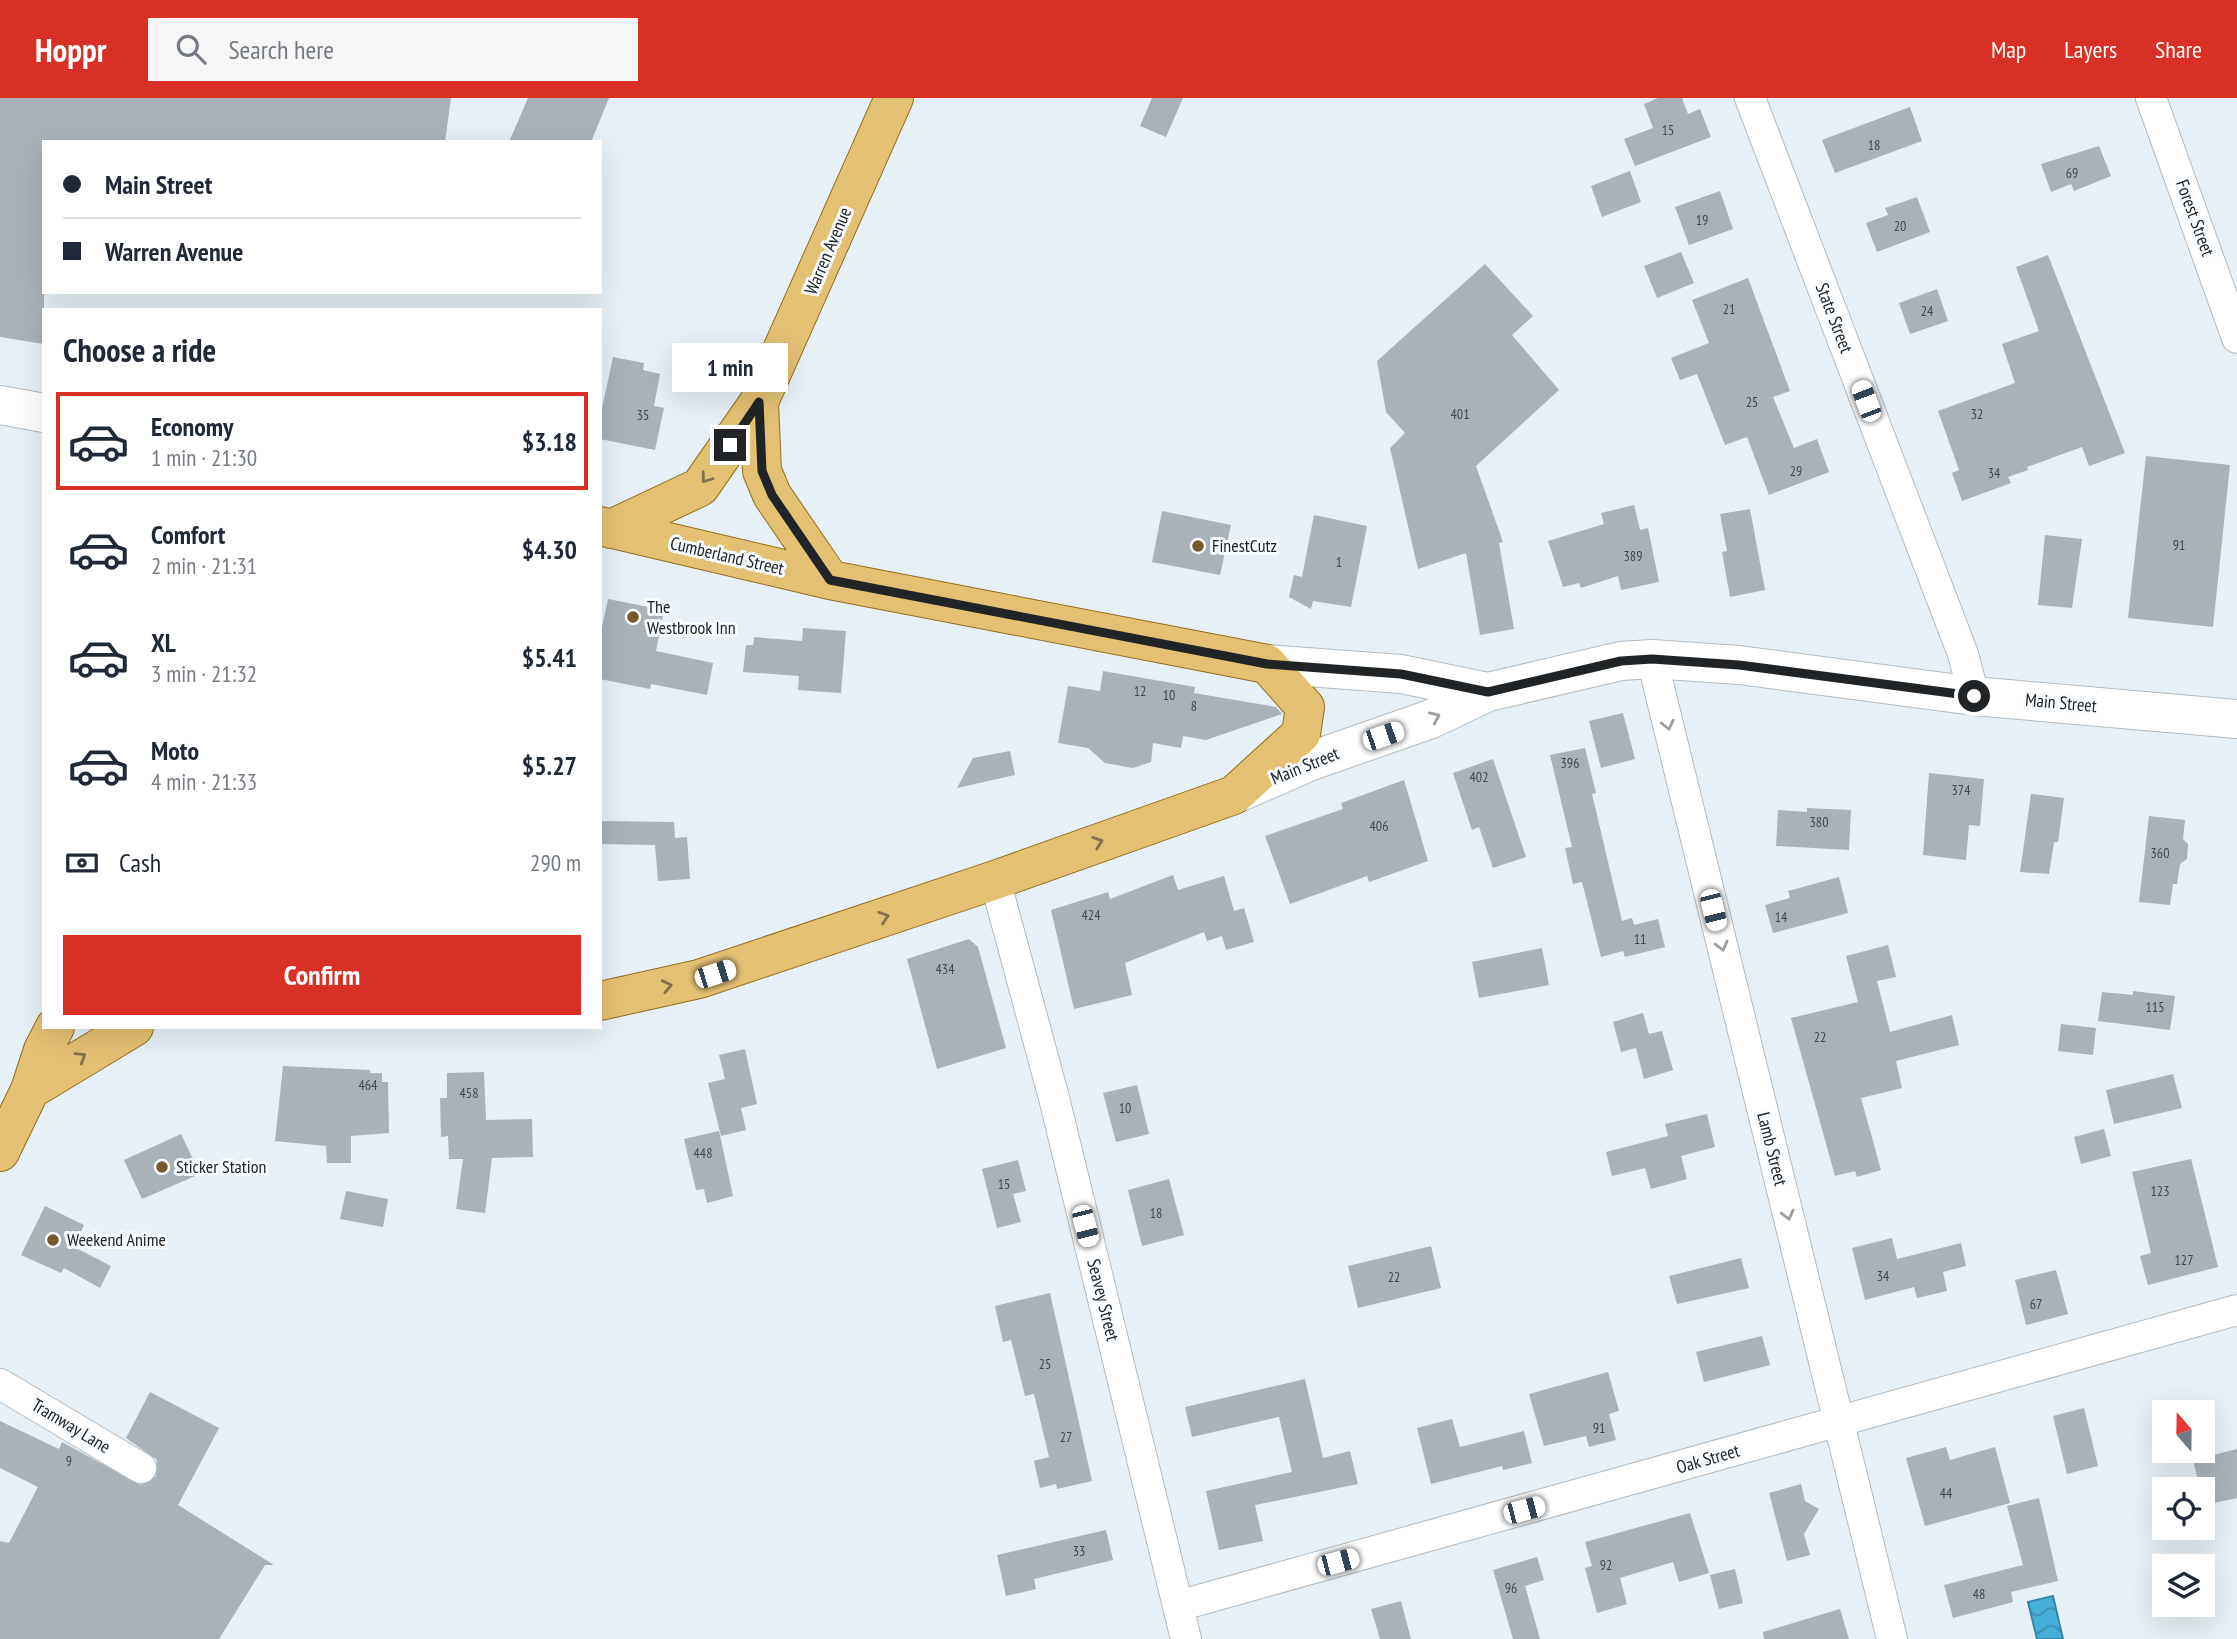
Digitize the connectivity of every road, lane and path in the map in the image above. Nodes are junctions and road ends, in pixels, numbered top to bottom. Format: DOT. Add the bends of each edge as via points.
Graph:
graph roads {
  1 [pos="894,98"];
  2 [pos="1750,98"];
  3 [pos="2151,98"];
  4 [pos="2236,329"];
  5 [pos="759,402"];
  6 [pos="0,405"];
  7 [pos="42,413"];
  8 [pos="606,527"];
  9 [pos="830,580"];
  10 [pos="1652,659"];
  11 [pos="1267,664"];
  12 [pos="1488,692"];
  13 [pos="1974,696"];
  14 [pos="2237,719"];
  15 [pos="1234,795"];
  16 [pos="995,880"];
  17 [pos="602,1001"];
  18 [pos="54,1029"];
  19 [pos="131,1029"];
  20 [pos="30,1090"];
  21 [pos="0,1152"];
  22 [pos="2237,1310"];
  23 [pos="0,1384"];
  24 [pos="1839,1422"];
  25 [pos="141,1468"];
  26 [pos="1178,1606"];
  27 [pos="1186,1639"];
  28 [pos="1892,1639"];
  1 -- 5 [label="main road, Warren Avenue"];
  2 -- 13 [label="street, State Street" via="1963,654"];
  3 -- 4 [label="street, Forest Street"];
  5 -- 8 [label="main road, Warren Avenue, one-way" via="700,487"];
  5 -- 9 [label="main road, Warren Avenue" via="762,471 772,495"];
  6 -- 7 [label="main road"];
  8 -- 9 [label="main road, Cumberland Street"];
  9 -- 11 [label="main road, Cumberland Street"];
  10 -- 12 [label="main road, Main Street" via="1621,661"];
  10 -- 13 [label="main road, Main Street" via="1739,665"];
  10 -- 24 [label="street, Lamb Street, one-way"];
  11 -- 12 [label="main road, Cumberland Street" via="1401,674"];
  11 -- 15 [label="main road" via="1305,707 1301,734"];
  15 -- 12 [label="main road, Main Street, one-way" via="1311,761 1431,719"];
  13 -- 14 [label="main road, Main Street"];
  16 -- 15 [label="main road, Main Street, one-way"];
  17 -- 16 [label="main road, Main Street, one-way" via="699,979"];
  16 -- 26 [label="street, Seavey Street" via="1054,1098"];
  18 -- 20 [label="main road"];
  20 -- 19 [label="main road, one-way"];
  20 -- 21 [label="main road"];
  22 -- 24 [label="street, Oak Street"];
  23 -- 25 [label="street, Tramway Lane"];
  24 -- 26 [label="street, Oak Street"];
  24 -- 28 [label="street, Lamb Street"];
  26 -- 27 [label="street, Seavey Street"];
}
